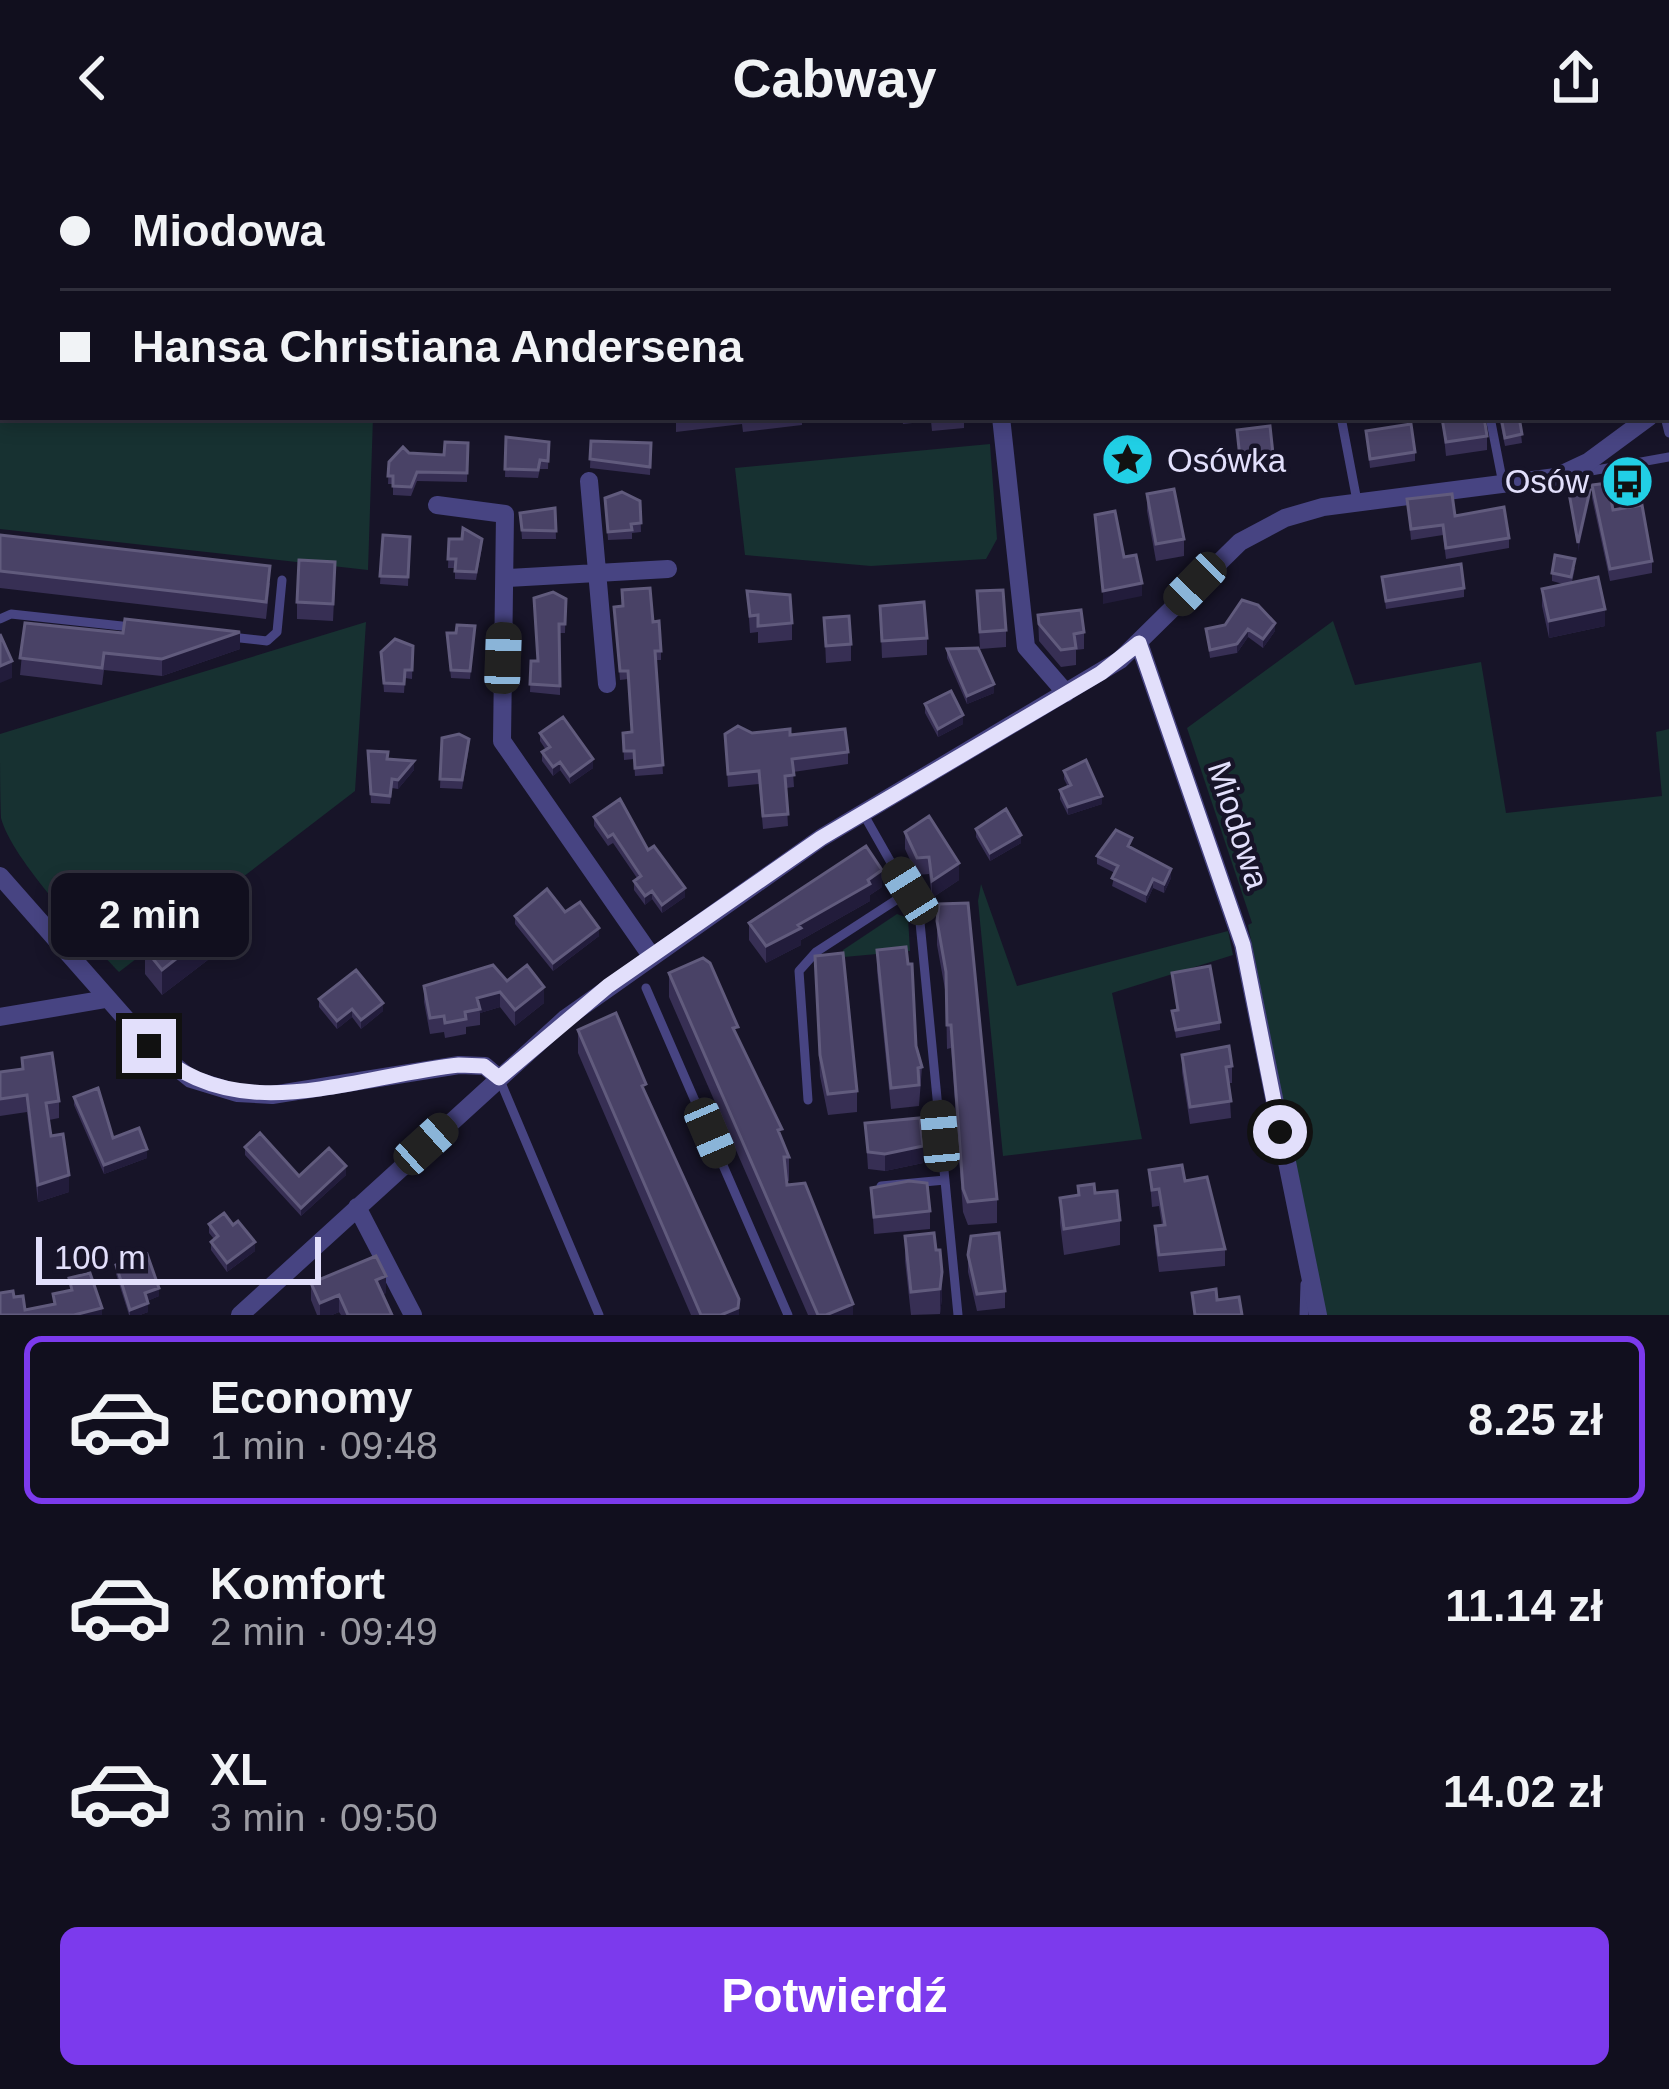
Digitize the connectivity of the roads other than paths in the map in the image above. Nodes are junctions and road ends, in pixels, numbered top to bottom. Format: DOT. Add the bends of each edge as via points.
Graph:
graph roads {
  1 [pos="1001,420"];
  2 [pos="1342,420"];
  3 [pos="1491,420"];
  4 [pos="1645,420"];
  5 [pos="1611,445"];
  6 [pos="1669,457"];
  7 [pos="1630,464"];
  8 [pos="1556,477"];
  9 [pos="589,481"];
  10 [pos="1503,484"];
  11 [pos="1358,501"];
  12 [pos="436,505"];
  13 [pos="668,569"];
  14 [pos="596,573"];
  15 [pos="506,578"];
  16 [pos="282,580"];
  17 [pos="0,619"];
  18 [pos="151,628"];
  19 [pos="220,636"];
  20 [pos="1139,643"];
  21 [pos="607,684"];
  22 [pos="1066,693"];
  23 [pos="862,812"];
  24 [pos="2,882"];
  25 [pos="910,891"];
  26 [pos="644,962"];
  27 [pos="646,988"];
  28 [pos="106,999"];
  29 [pos="0,1017"];
  30 [pos="499,1078"];
  31 [pos="808,1100"];
  32 [pos="945,1180"];
  33 [pos="881,1186"];
  34 [pos="357,1207"];
  35 [pos="1306,1263"];
  36 [pos="240,1315"];
  37 [pos="412,1315"];
  38 [pos="599,1315"];
  39 [pos="788,1315"];
  40 [pos="958,1315"];
  41 [pos="1304,1315"];
  42 [pos="1318,1315"];
  1 -- 22 [label="street" via="1026,646"];
  2 -- 11 [label="lane"];
  3 -- 10 [label="lane"];
  4 -- 5 [label="street"];
  5 -- 7 [label="lane"];
  5 -- 8 [label="street"];
  6 -- 7 [label="lane"];
  7 -- 8 [label="lane"];
  8 -- 10 [label="street"];
  9 -- 14 [label="street"];
  10 -- 11 [label="street"];
  11 -- 20 [label="street" via="1285,518 1240,542"];
  12 -- 15 [label="street" via="505,514"];
  13 -- 14 [label="street"];
  14 -- 15 [label="street"];
  14 -- 21 [label="street"];
  15 -- 26 [label="street" via="502,741"];
  16 -- 19 [label="lane" via="277,632 267,640"];
  17 -- 18 [label="lane"];
  20 -- 22 [label="street"];
  20 -- 35 [label="street, Miodowa" via="1243,945"];
  22 -- 23 [label="street"];
  23 -- 25 [label="lane"];
  23 -- 26 [label="street"];
  24 -- 28 [label="street"];
  25 -- 31 [label="lane" via="799,971"];
  25 -- 32 [label="lane" via="919,912"];
  26 -- 27 [label="street"];
  26 -- 30 [label="street"];
  27 -- 39 [label="lane"];
  28 -- 29 [label="street"];
  28 -- 30 [label="street" via="178,1073 237,1093 272,1095 459,1065 484,1066"];
  30 -- 34 [label="street"];
  30 -- 38 [label="lane"];
  32 -- 33 [label="lane"];
  32 -- 40 [label="lane"];
  34 -- 36 [label="street"];
  34 -- 37 [label="street"];
  35 -- 41 [label="lane"];
  35 -- 42 [label="street, Miodowa"];
}
